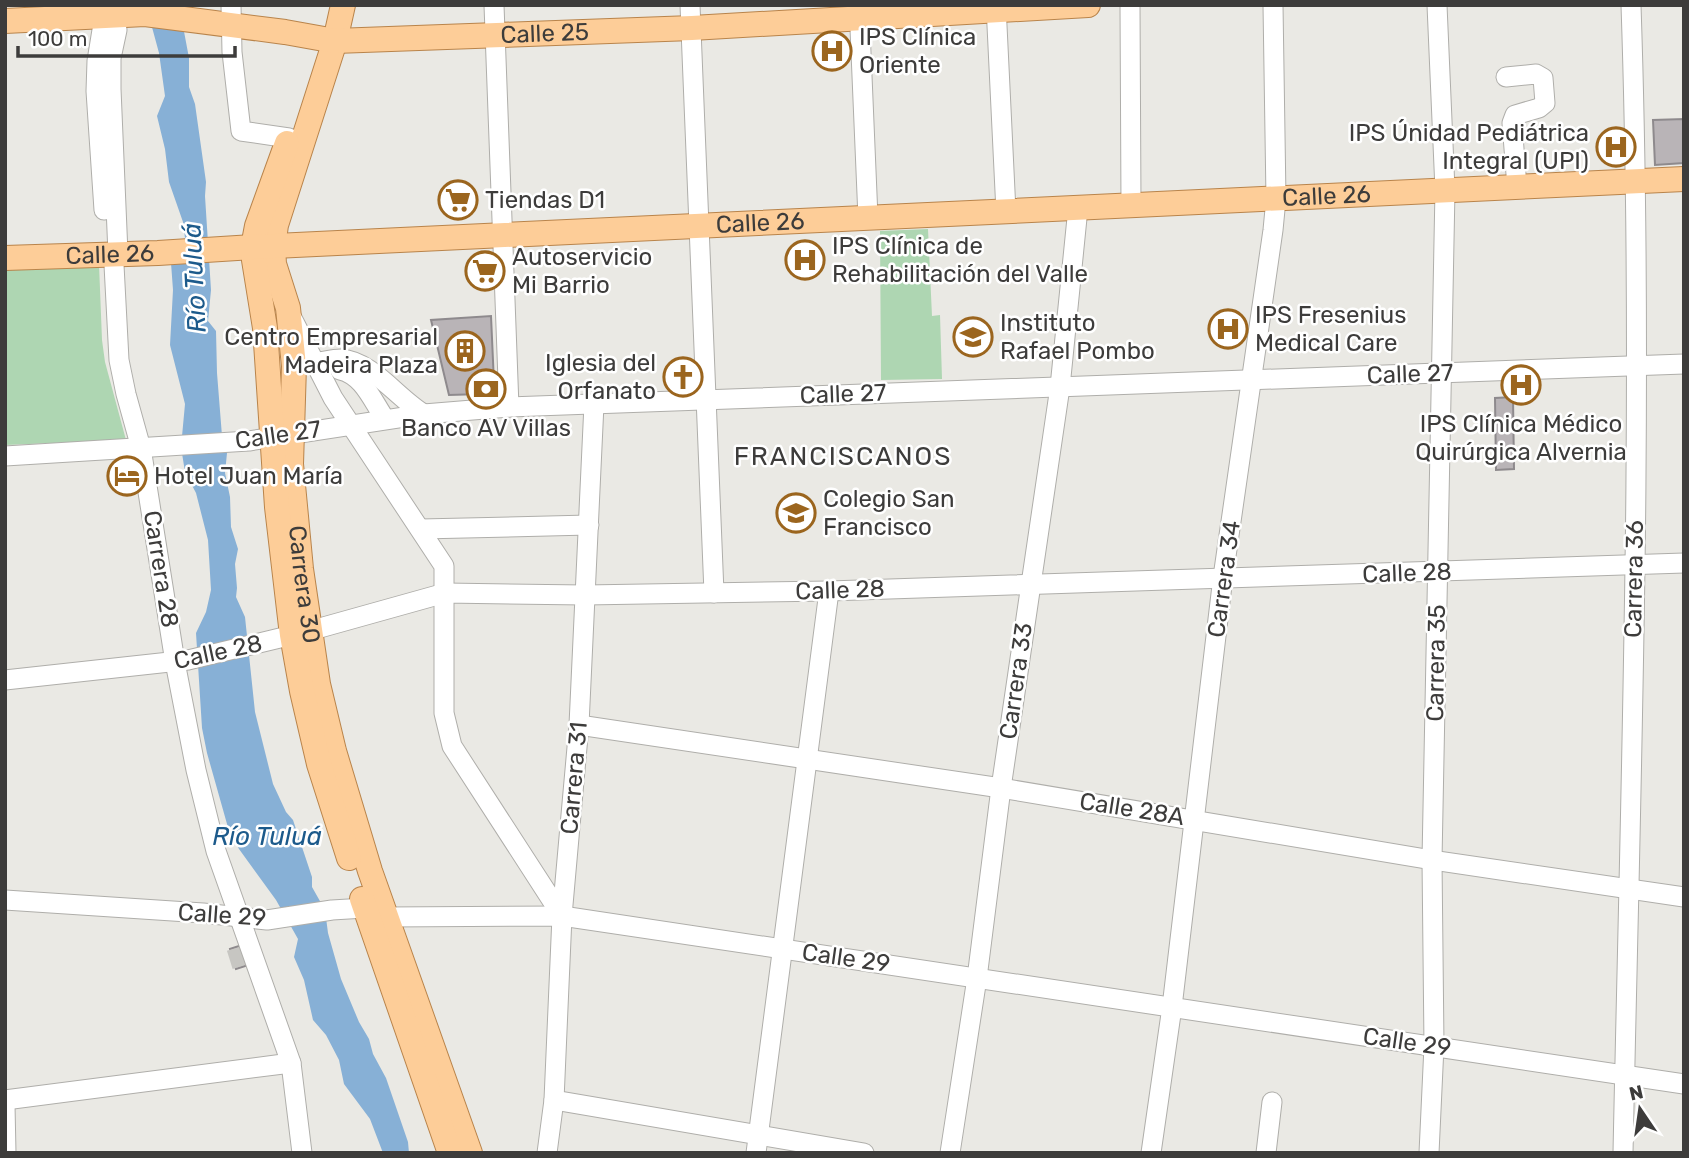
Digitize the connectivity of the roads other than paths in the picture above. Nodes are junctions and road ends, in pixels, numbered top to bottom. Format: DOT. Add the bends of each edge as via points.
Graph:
graph roads {
  1 [pos="329,5"];
  2 [pos="343,5"];
  3 [pos="494,5"];
  4 [pos="1088,5"];
  5 [pos="1129,5"];
  6 [pos="1273,5"];
  7 [pos="1437,5"];
  8 [pos="1631,5"];
  9 [pos="996,8"];
  10 [pos="117,11"];
  11 [pos="48,12"];
  12 [pos="859,12"];
  13 [pos="691,17"];
  14 [pos="226,19"];
  15 [pos="5,20"];
  16 [pos="496,36"];
  17 [pos="328,40"];
  18 [pos="1506,77"];
  19 [pos="289,138"];
  20 [pos="1684,179"];
  21 [pos="1637,181"];
  22 [pos="1517,187"];
  23 [pos="1445,190"];
  24 [pos="1276,199"];
  25 [pos="1131,206"];
  26 [pos="1078,208"];
  27 [pos="1006,212"];
  28 [pos="868,218"];
  29 [pos="699,226"];
  30 [pos="504,236"];
  31 [pos="252,248"];
  32 [pos="5,258"];
  33 [pos="113,258"];
  34 [pos="288,308"];
  35 [pos="1684,364"];
  36 [pos="1636,366"];
  37 [pos="316,367"];
  38 [pos="1442,373"];
  39 [pos="1252,380"];
  40 [pos="1060,387"];
  41 [pos="706,400"];
  42 [pos="594,404"];
  43 [pos="509,407"];
  44 [pos="424,414"];
  45 [pos="385,419"];
  46 [pos="352,424"];
  47 [pos="271,438"];
  48 [pos="141,448"];
  49 [pos="5,456"];
  50 [pos="589,525"];
  51 [pos="421,529"];
  52 [pos="1684,563"];
  53 [pos="1635,565"];
  54 [pos="1438,572"];
  55 [pos="1223,577"];
  56 [pos="1030,584"];
  57 [pos="830,591"];
  58 [pos="445,593"];
  59 [pos="714,593"];
  60 [pos="585,595"];
  61 [pos="300,633"];
  62 [pos="182,661"];
  63 [pos="5,680"];
  64 [pos="579,725"];
  65 [pos="809,758"];
  66 [pos="1001,788"];
  67 [pos="1194,818"];
  68 [pos="1432,860"];
  69 [pos="1630,890"];
  70 [pos="1684,897"];
  71 [pos="5,900"];
  72 [pos="376,912"];
  73 [pos="562,916"];
  74 [pos="241,922"];
  75 [pos="236,948"];
  76 [pos="783,949"];
  77 [pos="242,967"];
  78 [pos="977,978"];
  79 [pos="262,982"];
  80 [pos="1172,1007"];
  81 [pos="1434,1046"];
  82 [pos="291,1063"];
  83 [pos="1625,1074"];
  84 [pos="1684,1084"];
  85 [pos="554,1100"];
  86 [pos="5,1102"];
  87 [pos="1272,1102"];
  88 [pos="757,1143"];
  89 [pos="6,1153"];
  90 [pos="302,1153"];
  91 [pos="450,1153"];
  92 [pos="470,1153"];
  93 [pos="547,1153"];
  94 [pos="864,1153"];
  95 [pos="950,1153"];
  96 [pos="1151,1153"];
  97 [pos="1266,1153"];
  98 [pos="1429,1153"];
  99 [pos="1623,1153"];
  1 -- 17 [label="main road, Carrera 30"];
  2 -- 17 [label="main road, Carrera 30"];
  3 -- 16 [label="street"];
  4 -- 9 [label="main road, Calle 25"];
  5 -- 25 [label="street"];
  6 -- 24 [label="street, Carrera 34"];
  7 -- 23 [label="street, Carrera 35"];
  8 -- 21 [label="street, Carrera 36"];
  9 -- 12 [label="main road, Calle 25"];
  9 -- 27 [label="street"];
  10 -- 11 [label="main road, Calle 25"];
  10 -- 14 [label="main road, Calle 25"];
  10 -- 33 [label="street, Carrera 28" via="102,30 96,91"];
  11 -- 15 [label="main road, Calle 25"];
  12 -- 13 [label="main road, Calle 25"];
  12 -- 28 [label="street"];
  13 -- 16 [label="main road, Calle 25"];
  13 -- 29 [label="street"];
  14 -- 17 [label="main road, Calle 25"];
  14 -- 19 [label="street" via="241,131"];
  16 -- 17 [label="main road, Calle 25"];
  16 -- 30 [label="street"];
  17 -- 19 [label="main road, Carrera 30"];
  17 -- 31 [label="main road, Carrera 30" via="276,225"];
  18 -- 22 [label="street" via="1536,74 1543,78 1545,103 1515,115 1512,123"];
  19 -- 31 [label="main road, Carrera 30"];
  20 -- 21 [label="main road, Calle 26"];
  21 -- 22 [label="main road, Calle 26"];
  21 -- 36 [label="street, Carrera 36"];
  22 -- 23 [label="main road, Calle 26"];
  23 -- 24 [label="main road, Calle 26"];
  23 -- 38 [label="street, Carrera 35"];
  24 -- 25 [label="main road, Calle 26"];
  24 -- 39 [label="street, Carrera 34"];
  25 -- 26 [label="main road, Calle 26"];
  26 -- 27 [label="main road, Calle 26"];
  26 -- 40 [label="street, Carrera 33"];
  27 -- 28 [label="main road, Calle 26"];
  28 -- 29 [label="main road, Calle 26"];
  29 -- 30 [label="main road, Calle 26"];
  29 -- 41 [label="street"];
  30 -- 31 [label="main road, Calle 26"];
  30 -- 43 [label="street"];
  31 -- 33 [label="main road, Calle 26"];
  31 -- 34 [label="main road, Carrera 30" via="276,274"];
  31 -- 47 [label="main road, Carrera 30" via="265,328"];
  32 -- 33 [label="main road, Calle 26"];
  33 -- 48 [label="street, Carrera 28" via="119,360"];
  34 -- 37 [label="street"];
  34 -- 47 [label="main road, Carrera 30" via="294,366"];
  35 -- 36 [label="street, Calle 27"];
  36 -- 38 [label="street, Calle 27"];
  36 -- 53 [label="street, Carrera 36"];
  37 -- 44 [label="street" via="339,359 352,361"];
  37 -- 45 [label="street" via="354,373"];
  37 -- 46 [label="street"];
  38 -- 39 [label="street, Calle 27"];
  38 -- 54 [label="street, Carrera 35"];
  39 -- 40 [label="street, Calle 27"];
  39 -- 55 [label="street, Carrera 34"];
  40 -- 41 [label="street, Calle 27"];
  40 -- 56 [label="street, Carrera 33"];
  41 -- 42 [label="street, Calle 27"];
  41 -- 59 [label="street"];
  42 -- 43 [label="street, Calle 27"];
  42 -- 50 [label="street, Carrera 31"];
  43 -- 44 [label="street, Calle 27"];
  44 -- 45 [label="street, Calle 27"];
  45 -- 46 [label="street, Calle 27"];
  46 -- 47 [label="street, Calle 27"];
  46 -- 51 [label="street"];
  47 -- 48 [label="street, Calle 27"];
  47 -- 61 [label="main road, Carrera 30" via="290,464"];
  48 -- 49 [label="street, Calle 27"];
  48 -- 62 [label="street, Carrera 28"];
  50 -- 51 [label="street"];
  50 -- 60 [label="street, Carrera 31"];
  51 -- 58 [label="street" via="444,566"];
  52 -- 53 [label="street, Calle 28"];
  53 -- 54 [label="street, Calle 28"];
  53 -- 69 [label="street, Carrera 36"];
  54 -- 55 [label="street, Calle 28"];
  54 -- 68 [label="street, Carrera 35"];
  55 -- 56 [label="street, Calle 28"];
  55 -- 67 [label="street, Carrera 34"];
  56 -- 57 [label="street, Calle 28"];
  56 -- 66 [label="street, Carrera 33"];
  57 -- 59 [label="street, Calle 28"];
  57 -- 65 [label="street"];
  58 -- 60 [label="street, Calle 28"];
  58 -- 61 [label="street, Calle 28"];
  58 -- 73 [label="street" via="444,713 452,746"];
  59 -- 60 [label="street, Calle 28"];
  60 -- 64 [label="street, Carrera 31"];
  61 -- 62 [label="street, Calle 28"];
  61 -- 72 [label="main road, Carrera 30" via="318,684"];
  62 -- 63 [label="street, Calle 28"];
  62 -- 74 [label="street, Carrera 28" via="210,831"];
  64 -- 65 [label="street, Calle 28A"];
  64 -- 73 [label="street, Carrera 31"];
  65 -- 66 [label="street, Calle 28A"];
  65 -- 76 [label="street"];
  66 -- 67 [label="street, Calle 28A"];
  66 -- 78 [label="street, Carrera 33"];
  67 -- 68 [label="street, Calle 28A"];
  67 -- 80 [label="street, Carrera 34"];
  68 -- 69 [label="street, Calle 28A"];
  68 -- 81 [label="street, Carrera 35"];
  69 -- 70 [label="street, Calle 28A"];
  69 -- 83 [label="street, Carrera 36"];
  71 -- 74 [label="street, Calle 29"];
  72 -- 73 [label="street, Calle 29"];
  72 -- 74 [label="street, Calle 29" via="332,910"];
  72 -- 91 [label="main road, Carrera 30"];
  72 -- 92 [label="main road, Carrera 30"];
  73 -- 76 [label="street, Calle 29"];
  73 -- 85 [label="street, Carrera 31"];
  74 -- 75 [label="street"];
  74 -- 79 [label="street, Carrera 28"];
  76 -- 78 [label="street, Calle 29"];
  76 -- 88 [label="street"];
  77 -- 79 [label="street"];
  78 -- 80 [label="street, Calle 29"];
  78 -- 95 [label="street, Carrera 33"];
  79 -- 82 [label="street, Carrera 28"];
  80 -- 81 [label="street, Calle 29"];
  80 -- 96 [label="street, Carrera 34"];
  81 -- 83 [label="street, Calle 29"];
  81 -- 98 [label="street, Carrera 35"];
  82 -- 86 [label="street"];
  82 -- 90 [label="street, Carrera 28"];
  83 -- 84 [label="street, Calle 29"];
  83 -- 99 [label="street, Carrera 36"];
  85 -- 88 [label="street"];
  85 -- 93 [label="street, Carrera 31"];
  86 -- 89 [label="street"];
  87 -- 97 [label="street"];
  88 -- 94 [label="street"];
}
